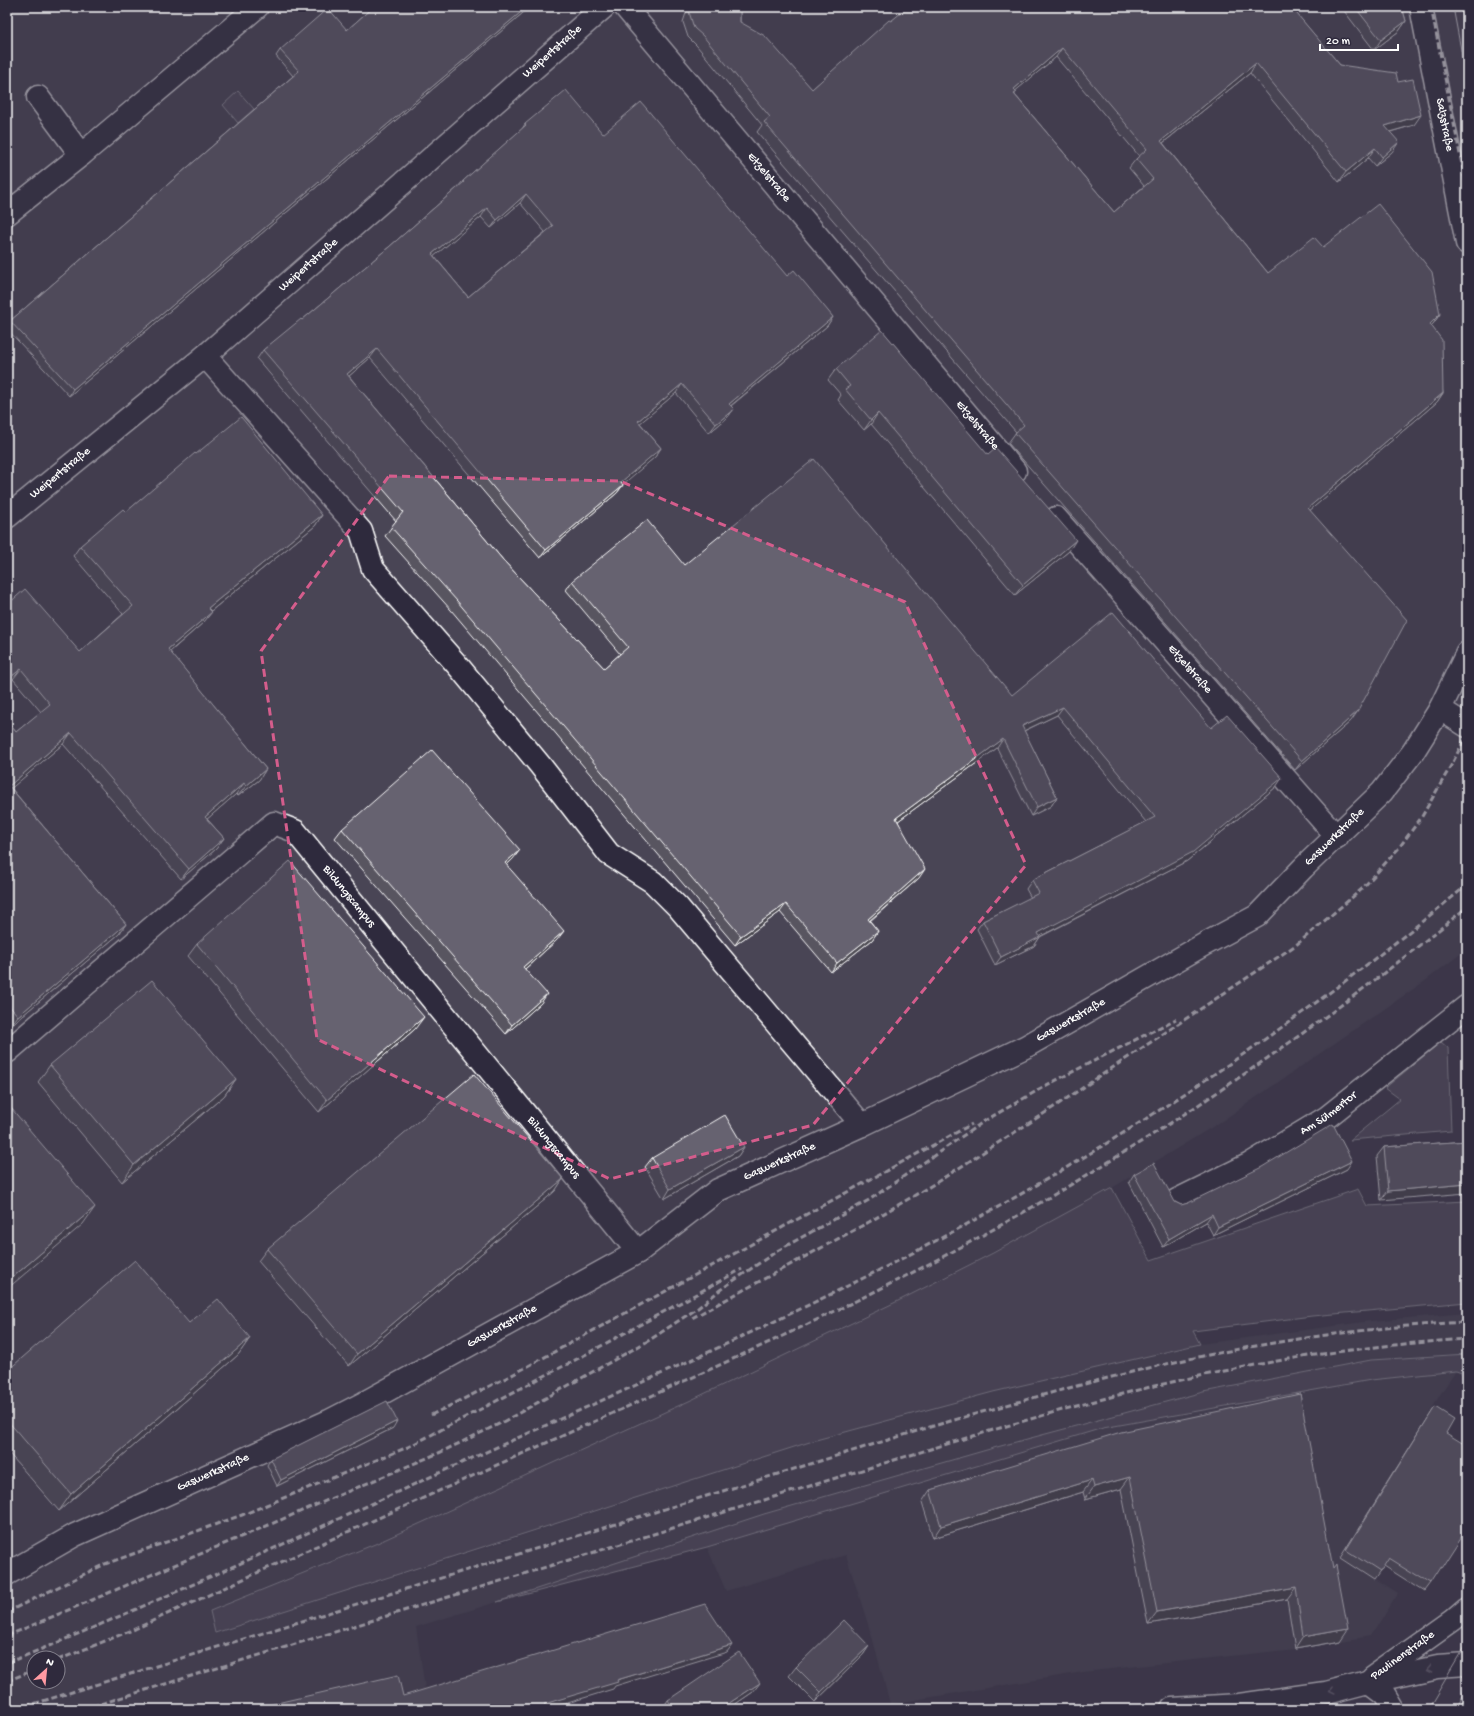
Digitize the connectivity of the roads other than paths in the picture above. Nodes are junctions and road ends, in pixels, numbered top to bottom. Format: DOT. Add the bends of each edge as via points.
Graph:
graph roads {
  1 [pos="258,7"];
  2 [pos="604,7"];
  3 [pos="625,7"];
  4 [pos="1421,7"];
  5 [pos="38,98"];
  6 [pos="82,155"];
  7 [pos="7,214"];
  8 [pos="1467,244"];
  9 [pos="206,356"];
  10 [pos="1028,486"];
  11 [pos="1044,504"];
  12 [pos="7,518"];
  13 [pos="1467,653"];
  14 [pos="1440,709"];
  15 [pos="1467,726"];
  16 [pos="1337,837"];
  17 [pos="1467,1006"];
  18 [pos="7,1052"];
  19 [pos="862,1125"];
  20 [pos="1177,1200"];
  21 [pos="638,1252"];
  22 [pos="7,1574"];
  23 [pos="1467,1608"];
  24 [pos="1467,1666"];
  25 [pos="1367,1682"];
  26 [pos="1172,1709"];
  27 [pos="1392,1709"];
  1 -- 6 [label="street"];
  2 -- 9 [label="street, Weipertstraße"];
  3 -- 10 [label="street, Etzelstraße"];
  4 -- 8 [label="street, Salzstraße"];
  5 -- 6 [label="street"];
  6 -- 7 [label="street"];
  9 -- 12 [label="street, Weipertstraße"];
  9 -- 19 [label="street" via="361,531 373,569 459,667 609,854 653,882 678,907"];
  11 -- 16 [label="street, Etzelstraße"];
  13 -- 14 [label="street, Gaswerkstraße"];
  14 -- 15 [label="street"];
  14 -- 16 [label="street, Gaswerkstraße" via="1413,752 1382,792"];
  16 -- 19 [label="street, Gaswerkstraße" via="1257,916 1025,1047"];
  17 -- 20 [label="street, Am Sülmertor" via="1326,1118 1250,1164"];
  18 -- 21 [label="street, Bildungscampus" via="274,823 295,831"];
  19 -- 21 [label="street, Gaswerkstraße" via="718,1190"];
  21 -- 22 [label="street, Gaswerkstraße" via="329,1421 75,1535"];
  23 -- 25 [label="street, Paulinenstraße"];
  24 -- 25 [label="street, one-way" via="1437,1667"];
  25 -- 26 [label="street, one-way" via="1325,1694 1239,1705"];
  25 -- 27 [label="street, Paulinenstraße" via="1383,1694"];
}
